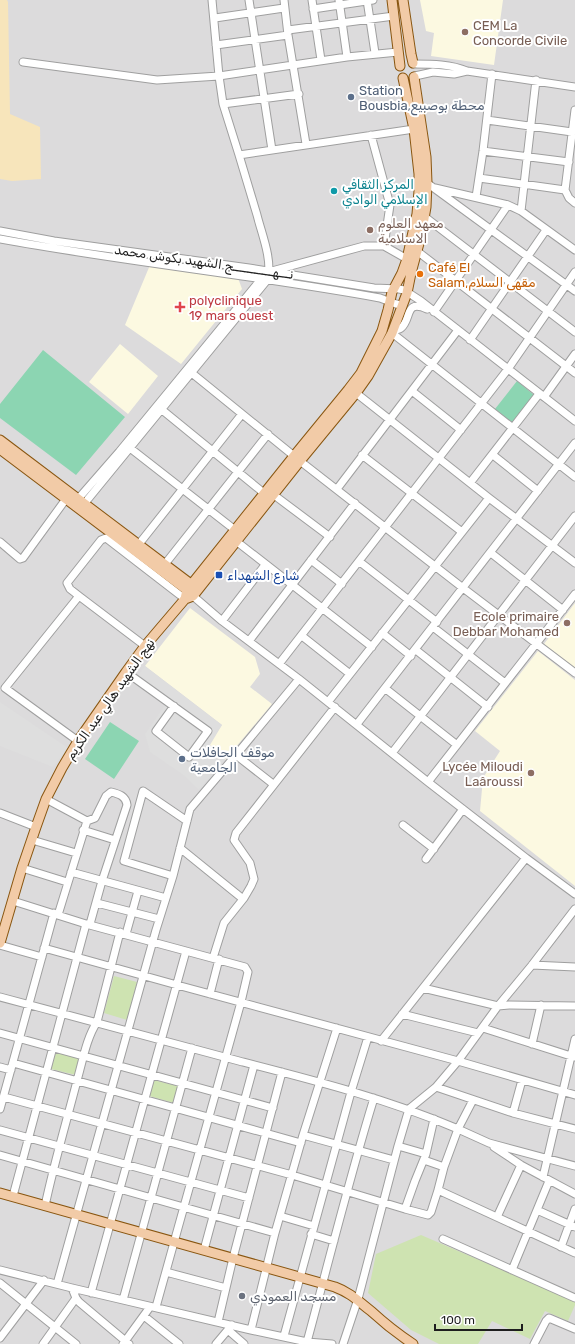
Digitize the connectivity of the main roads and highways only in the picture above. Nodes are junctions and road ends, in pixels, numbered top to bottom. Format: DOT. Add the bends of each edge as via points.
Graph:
graph roads {
  1 [pos="392,0"];
  2 [pos="403,0"];
  3 [pos="414,63"];
  4 [pos="400,66"];
  5 [pos="415,76"];
  6 [pos="403,78"];
  7 [pos="0,440"];
  8 [pos="0,449"];
  9 [pos="297,458"];
  10 [pos="269,494"];
  11 [pos="191,592"];
  12 [pos="0,944"];
  13 [pos="0,1193"];
  14 [pos="413,1344"];
  1 -- 4 [label="main road"];
  2 -- 3 [label="main road"];
  3 -- 4 [label="main road" via="406,62"];
  3 -- 5 [label="main road" via="417,68"];
  4 -- 6 [label="main road"];
  5 -- 6 [label="main road" via="410,79"];
  5 -- 9 [label="main road" via="430,185 425,218 407,292 392,332 368,376 356,393"];
  6 -- 9 [label="main road" via="414,129 419,174 417,214 407,259 393,289 382,331 361,372"];
  7 -- 11 [label="main road" via="165,564"];
  8 -- 11 [label="main road"];
  9 -- 10 [label="main road"];
  10 -- 11 [label="main road" via="236,541"];
  10 -- 11 [label="main road" via="235,530"];
  11 -- 12 [label="main road, نهج الشهيد هالي عبد الكريم" via="126,672 78,741 46,799 22,868"];
  13 -- 14 [label="main road" via="343,1290"];
}
